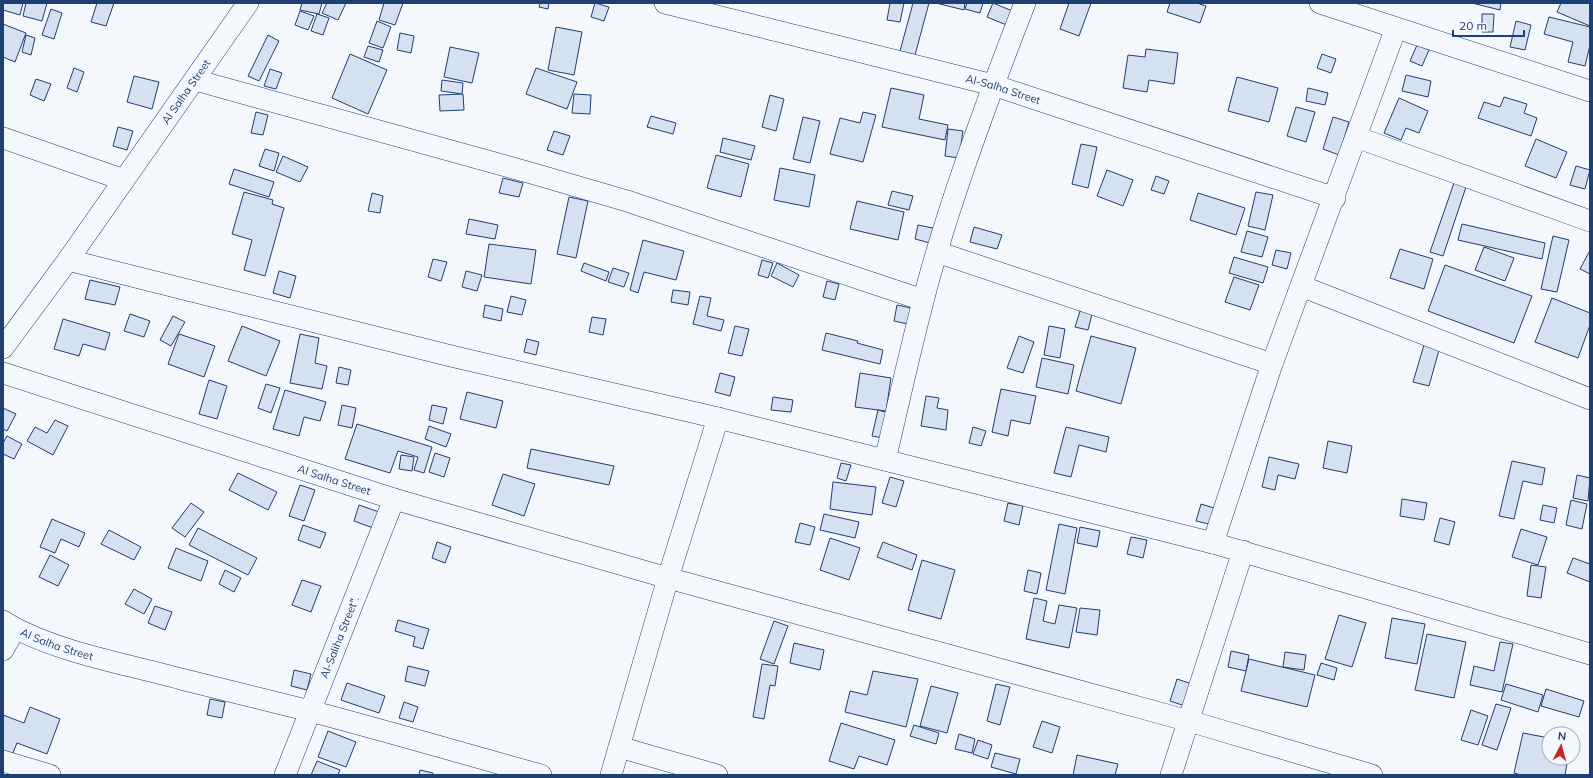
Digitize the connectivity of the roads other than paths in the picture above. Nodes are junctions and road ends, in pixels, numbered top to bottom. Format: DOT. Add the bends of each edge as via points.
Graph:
graph roads {
  1 [pos="248,3"];
  2 [pos="665,3"];
  3 [pos="1025,3"];
  4 [pos="1320,3"];
  5 [pos="1396,28"];
  6 [pos="195,80"];
  7 [pos="993,85"];
  8 [pos="1590,91"];
  9 [pos="1356,137"];
  10 [pos="3,138"];
  11 [pos="124,180"];
  12 [pos="1335,198"];
  13 [pos="1590,221"];
  14 [pos="937,252"];
  15 [pos="68,260"];
  16 [pos="1302,286"];
  17 [pos="923,300"];
  18 [pos="3,348"];
  19 [pos="1272,364"];
  20 [pos="3,373"];
  21 [pos="1590,399"];
  22 [pos="718,418"];
  23 [pos="885,460"];
  24 [pos="394,499"];
  25 [pos="1213,543"];
  26 [pos="1243,551"];
  27 [pos="668,578"];
  28 [pos="9,625"];
  29 [pos="3,650"];
  30 [pos="1590,654"];
  31 [pos="310,711"];
  32 [pos="1189,721"];
  33 [pos="619,747"];
  34 [pos="3,761"];
  35 [pos="50,775"];
  36 [pos="285,775"];
  37 [pos="541,775"];
  38 [pos="611,775"];
  39 [pos="717,775"];
  40 [pos="1171,775"];
  41 [pos="1372,775"];
  1 -- 6 [label="street, Al Salha Street"];
  2 -- 7 [label="street, Al-Salha Street"];
  3 -- 7 [label="street"];
  4 -- 5 [label="street"];
  5 -- 8 [label="street"];
  5 -- 9 [label="street"];
  6 -- 11 [label="street, Al Salha Street"];
  6 -- 17 [label="street" via="531,172"];
  7 -- 12 [label="street, Al-Salha Street"];
  7 -- 14 [label="street" via="960,176"];
  9 -- 12 [label="street"];
  9 -- 13 [label="street"];
  10 -- 11 [label="street"];
  11 -- 15 [label="street, Al Salha Street"];
  12 -- 16 [label="street"];
  14 -- 17 [label="street"];
  14 -- 19 [label="street"];
  15 -- 18 [label="street, Al Salha Street"];
  15 -- 22 [label="street" via="451,356"];
  16 -- 19 [label="street"];
  16 -- 21 [label="street"];
  17 -- 23 [label="street"];
  19 -- 25 [label="street"];
  20 -- 24 [label="street, Al Salha Street"];
  22 -- 23 [label="street"];
  22 -- 27 [label="street"];
  23 -- 25 [label="street"];
  24 -- 27 [label="street, Al Salha Street"];
  24 -- 31 [label="street, Al-Saliha Street\"."];
  25 -- 26 [label="street"];
  26 -- 30 [label="street"];
  26 -- 32 [label="street"];
  27 -- 32 [label="street, Al Salha Street"];
  27 -- 33 [label="street"];
  28 -- 29 [label="street, Al Salha Street"];
  28 -- 31 [label="street, Al Salha Street" via="41,640 83,653"];
  31 -- 36 [label="street, Al-Saliha Street\"."];
  31 -- 37 [label="street, Al Salha Street"];
  32 -- 40 [label="street"];
  32 -- 41 [label="street, Al Salha Street"];
  33 -- 38 [label="street"];
  33 -- 39 [label="street"];
  34 -- 35 [label="street"];
}
